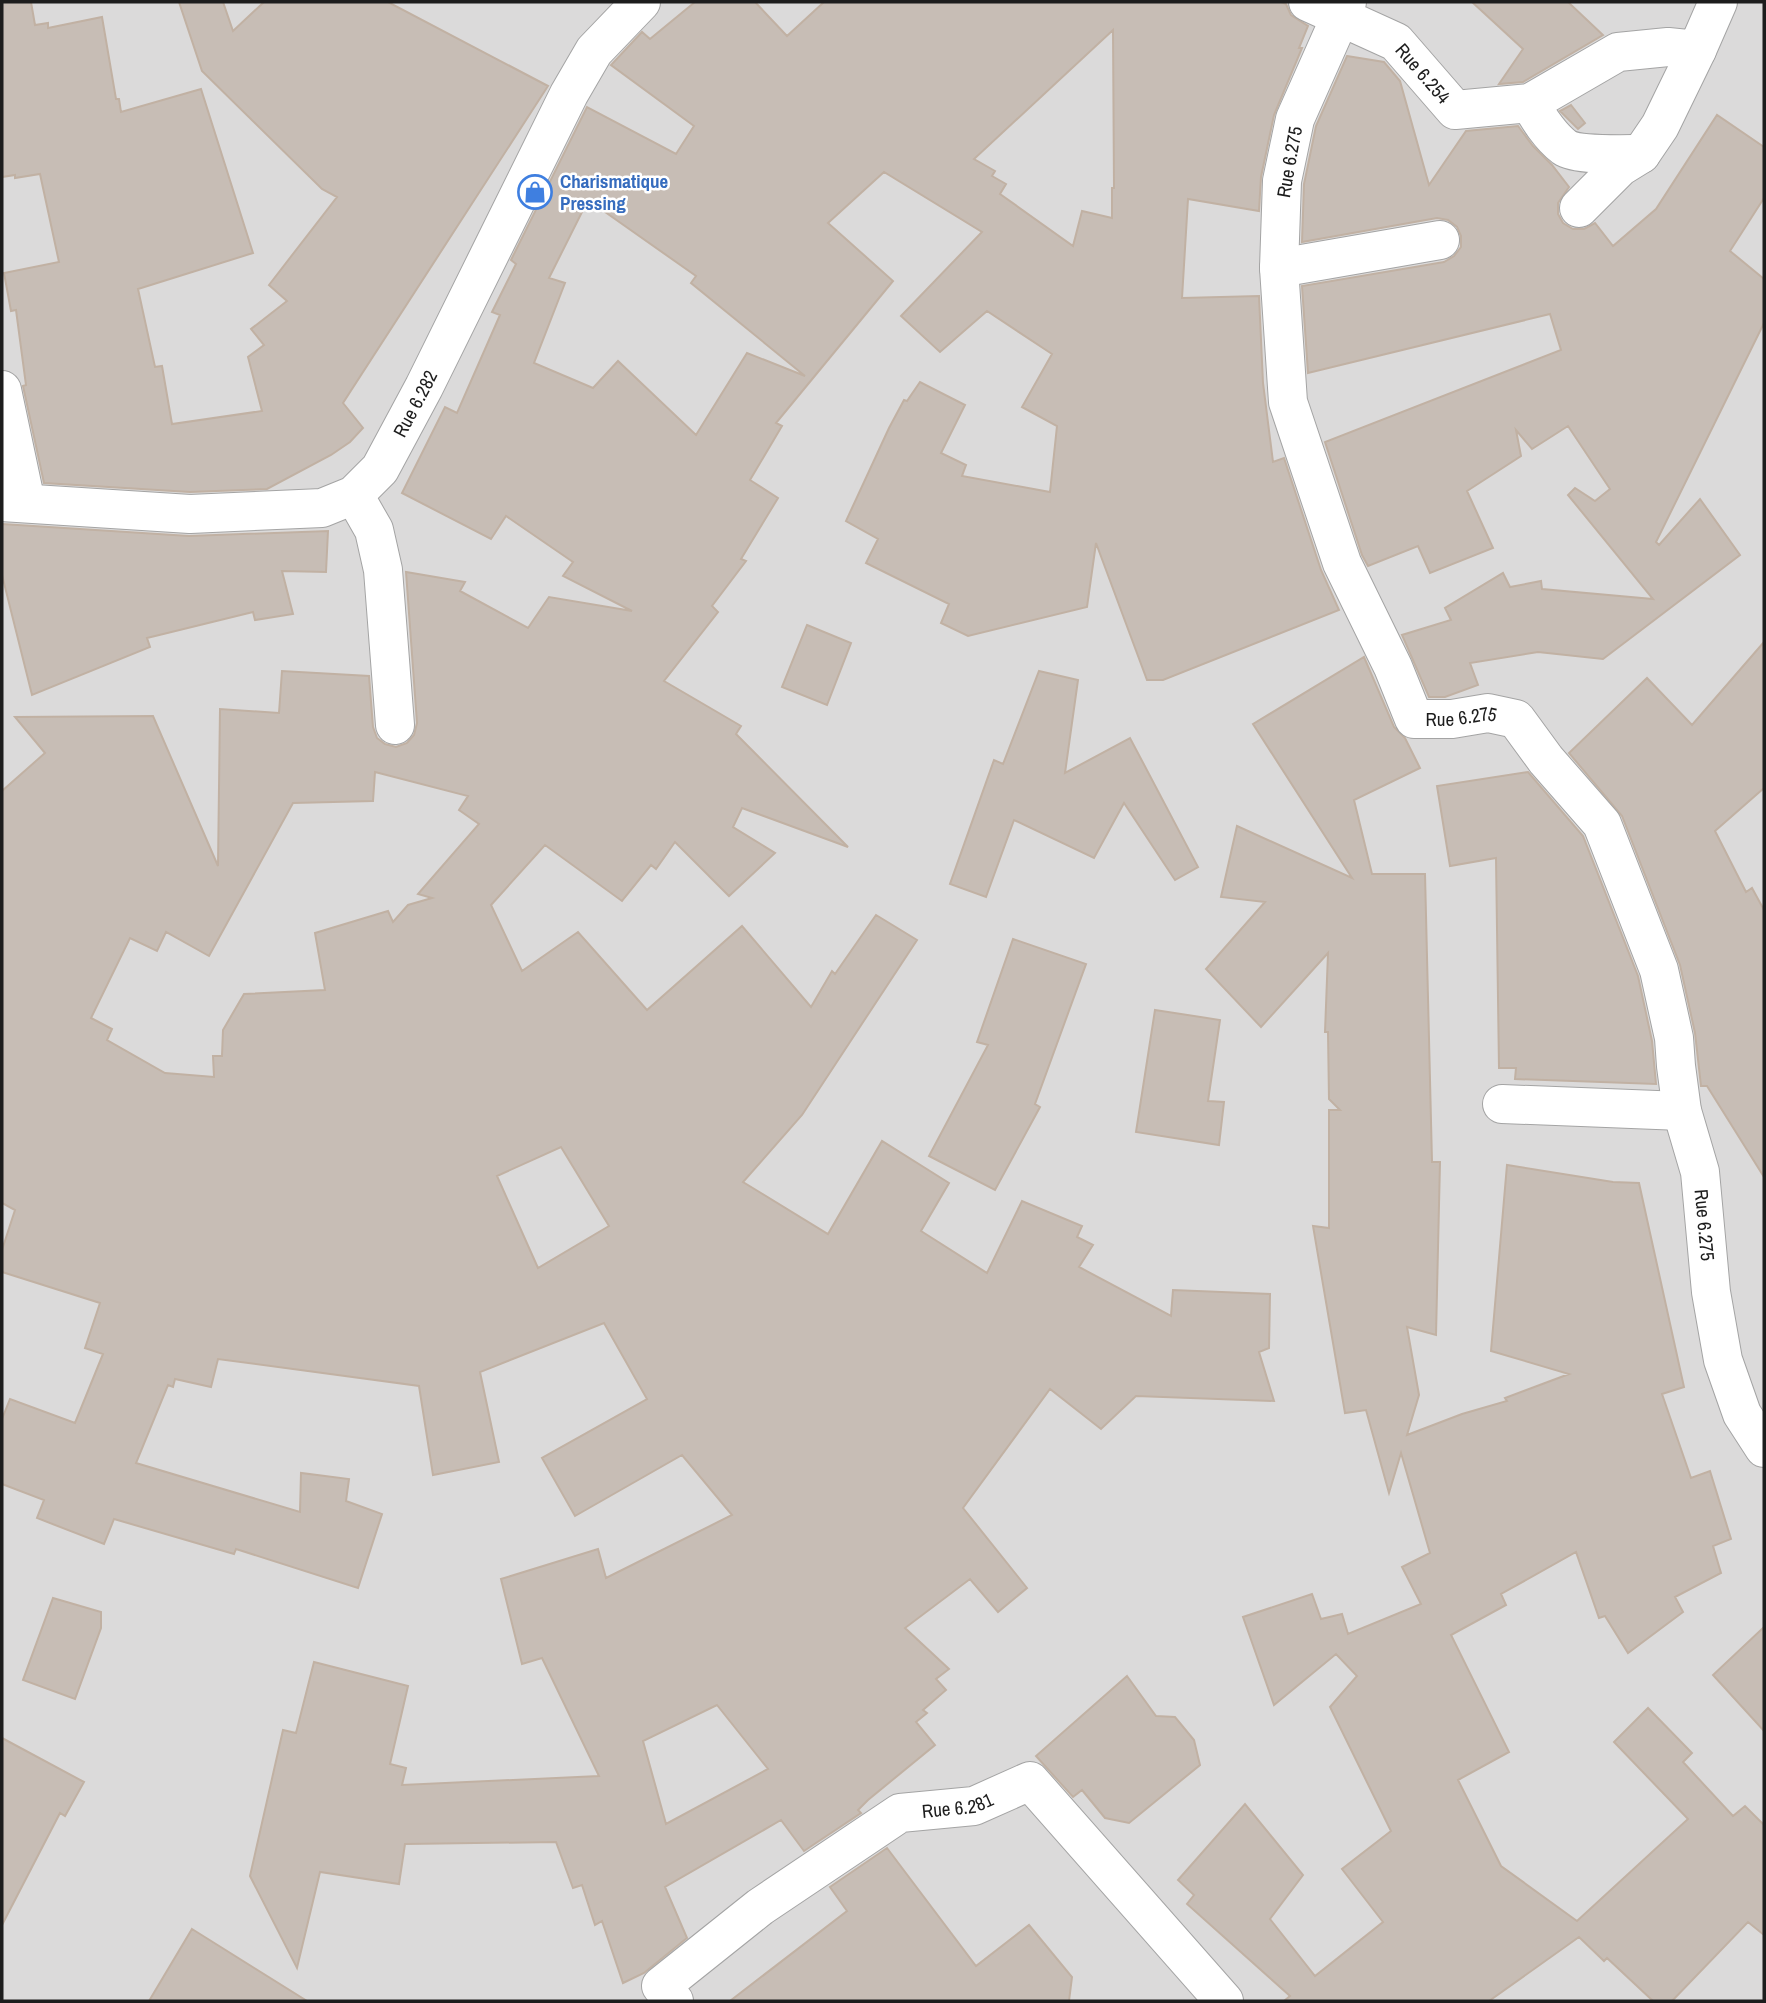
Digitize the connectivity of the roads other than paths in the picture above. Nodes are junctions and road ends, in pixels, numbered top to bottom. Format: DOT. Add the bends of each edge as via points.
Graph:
graph roads {
  1 [pos="641,2"];
  2 [pos="1718,2"];
  3 [pos="1331,7"];
  4 [pos="1697,50"];
  5 [pos="1530,103"];
  6 [pos="1641,154"];
  7 [pos="1579,208"];
  8 [pos="1440,240"];
  9 [pos="1279,268"];
  10 [pos="2,390"];
  11 [pos="354,495"];
  12 [pos="14,502"];
  13 [pos="396,725"];
  14 [pos="1502,1104"];
  15 [pos="1682,1111"];
  16 [pos="1764,1448"];
  17 [pos="674,2001"];
  18 [pos="1224,2001"];
  1 -- 11 [label="street, Rue 6.282" via="594,51 418,399 380,469"];
  2 -- 4 [label="street"];
  3 -- 5 [label="street, Rue 6.254" via="1396,42 1455,110"];
  3 -- 9 [label="street, Rue 6.275" via="1295,119 1282,181"];
  4 -- 5 [label="street, Rue 6.254" via="1668,47 1618,52"];
  4 -- 6 [label="street"];
  5 -- 6 [label="street" via="1545,128 1566,149"];
  6 -- 7 [label="street" via="1620,167"];
  8 -- 9 [label="street"];
  9 -- 15 [label="street, Rue 6.275" via="1288,402 1342,563 1414,719 1488,713 1516,719 1602,824 1660,970"];
  10 -- 12 [label="street"];
  11 -- 12 [label="street, Rue 6.282" via="322,508 190,514"];
  11 -- 13 [label="street" via="374,530 383,570"];
  14 -- 15 [label="street"];
  15 -- 16 [label="street, Rue 6.275" via="1700,1172 1711,1292 1723,1360 1742,1414"];
  17 -- 18 [label="street, Rue 6.281" via="661,1986 760,1907 900,1813 974,1807 1030,1781"];
}
